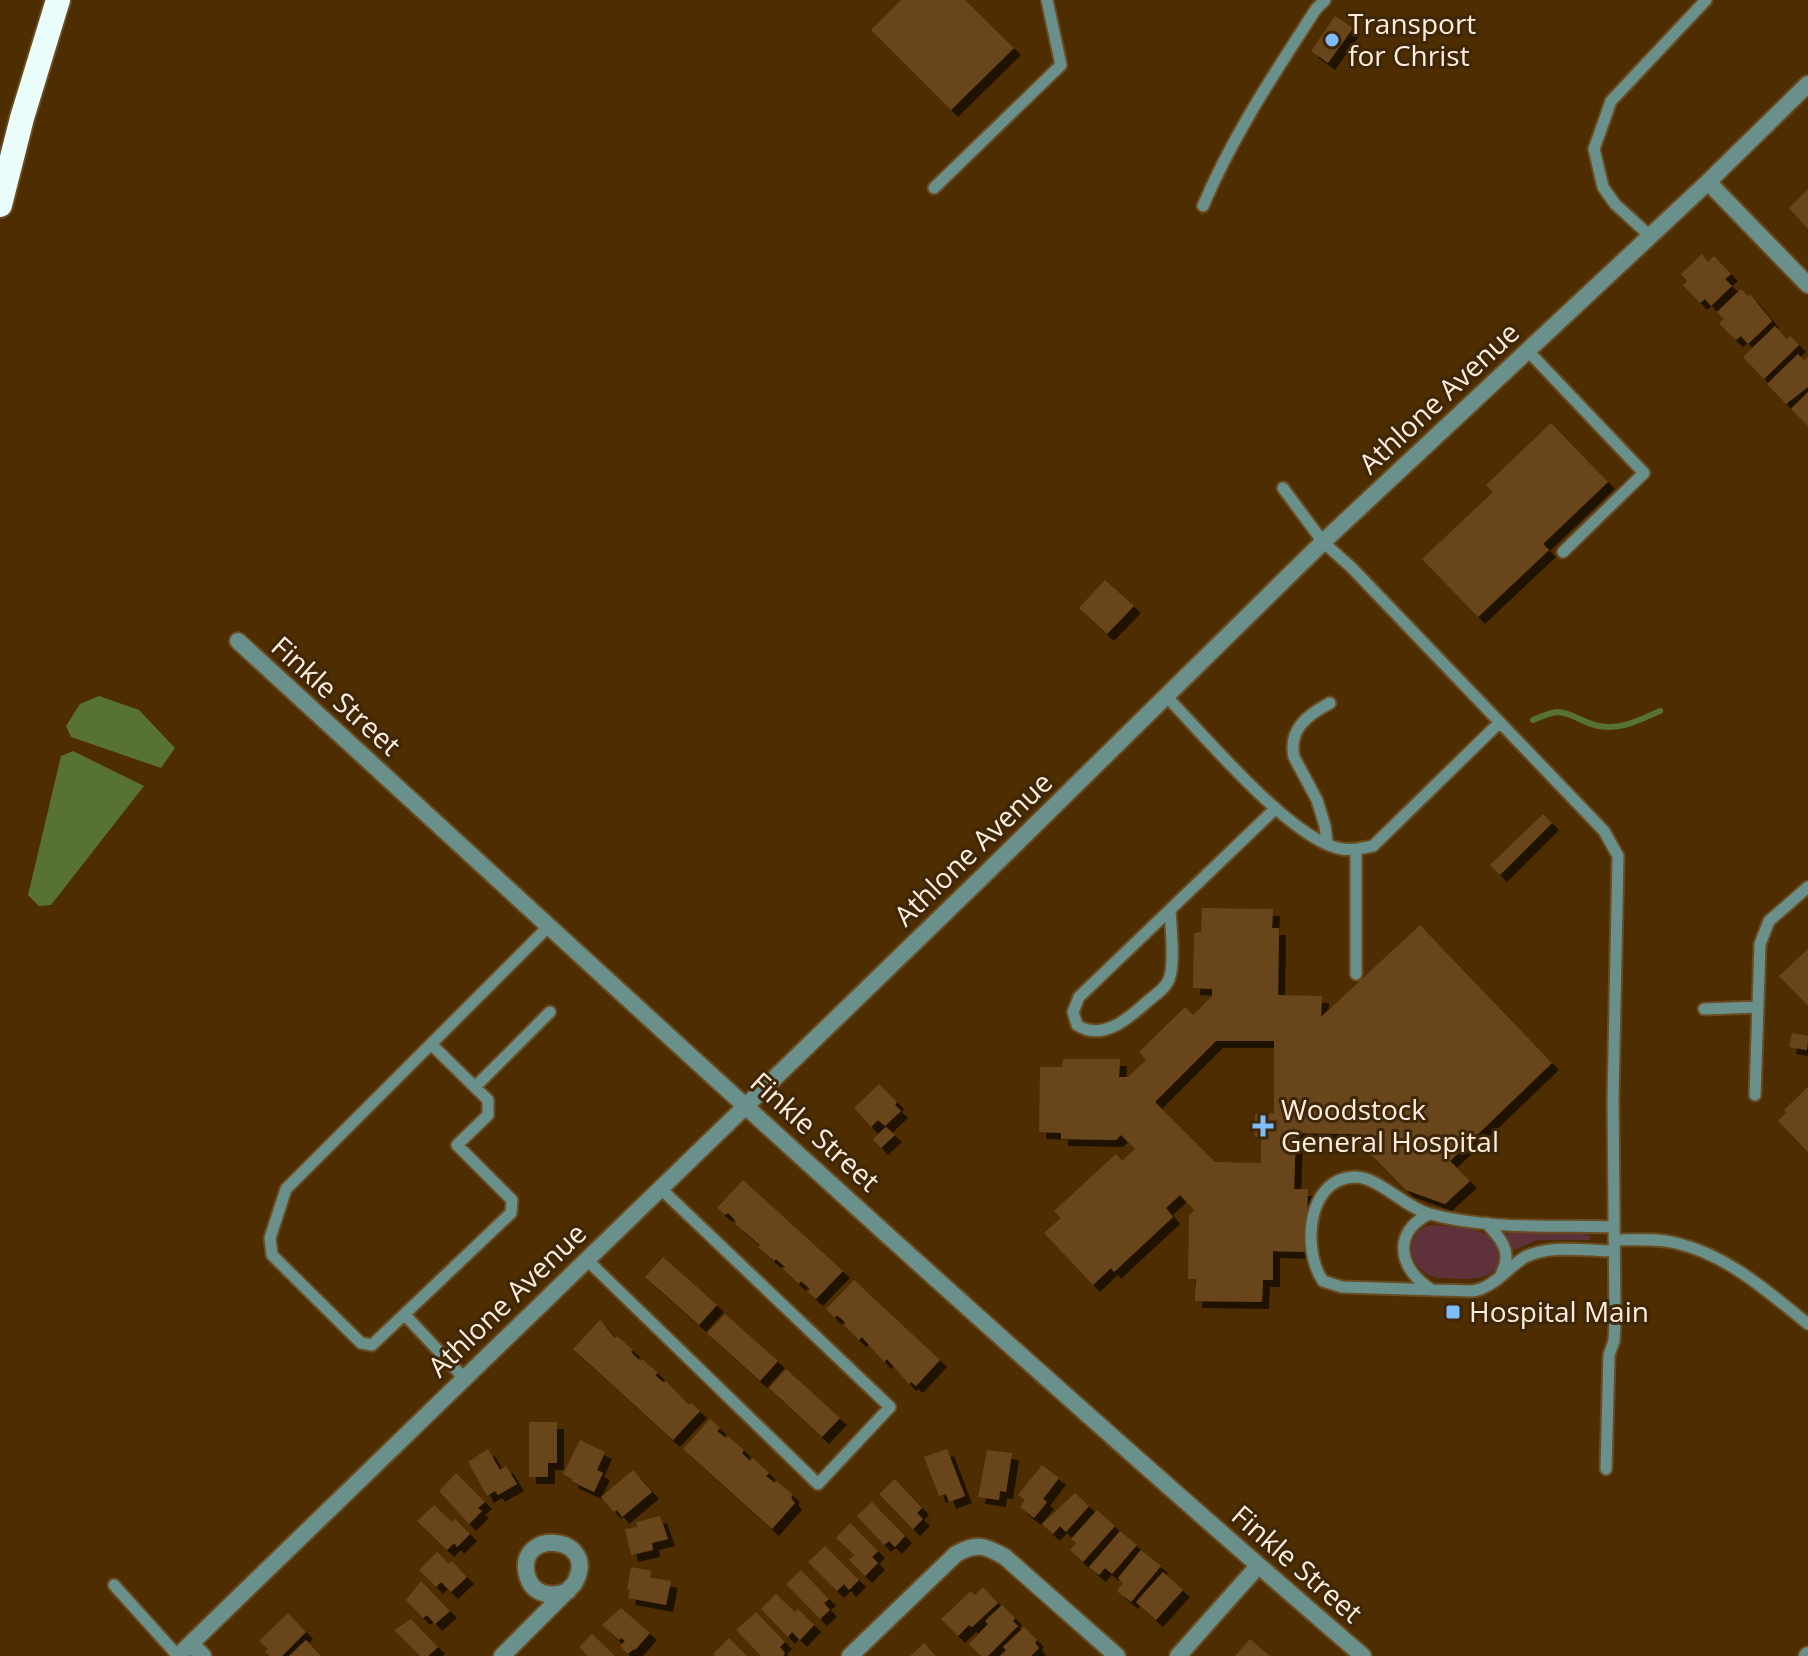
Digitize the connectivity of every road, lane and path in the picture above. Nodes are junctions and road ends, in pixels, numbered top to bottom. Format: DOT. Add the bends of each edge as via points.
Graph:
graph roads {
  1 [pos="58,0"];
  2 [pos="65,0"];
  3 [pos="1047,0"];
  4 [pos="1325,0"];
  5 [pos="1706,0"];
  6 [pos="1808,84"];
  7 [pos="22,118"];
  8 [pos="1708,182"];
  9 [pos="934,188"];
  10 [pos="0,205"];
  11 [pos="1203,206"];
  12 [pos="1650,236"];
  13 [pos="1808,285"];
  14 [pos="1528,351"];
  15 [pos="1283,488"];
  16 [pos="1323,542"];
  17 [pos="1563,552"];
  18 [pos="238,641"];
  19 [pos="1166,696"];
  20 [pos="1330,703"];
  21 [pos="1499,723"];
  22 [pos="1275,809"];
  23 [pos="1327,843"];
  24 [pos="1356,850"];
  25 [pos="1808,887"];
  26 [pos="1170,910"];
  27 [pos="549,926"];
  28 [pos="1356,974"];
  29 [pos="1758,1007"];
  30 [pos="1704,1009"];
  31 [pos="550,1012"];
  32 [pos="431,1044"];
  33 [pos="475,1087"];
  34 [pos="1755,1095"];
  35 [pos="746,1106"];
  36 [pos="660,1188"];
  37 [pos="1429,1214"];
  38 [pos="1486,1223"];
  39 [pos="1614,1239"];
  40 [pos="586,1259"];
  41 [pos="1500,1276"];
  42 [pos="1432,1290"];
  43 [pos="405,1315"];
  44 [pos="1808,1324"];
  45 [pos="464,1378"];
  46 [pos="1606,1469"];
  47 [pos="1258,1566"];
  48 [pos="114,1585"];
  49 [pos="568,1591"];
  50 [pos="187,1653"];
  51 [pos="502,1656"];
  52 [pos="850,1656"];
  53 [pos="1117,1656"];
  54 [pos="1178,1656"];
  55 [pos="1363,1656"];
  1 -- 7 [label="highway"];
  2 -- 7 [label="highway"];
  3 -- 9 [label="lane" via="1061,65"];
  4 -- 11 [label="lane" via="1253,107"];
  5 -- 12 [label="lane" via="1611,101 1594,149 1603,187"];
  6 -- 8 [label="street, Athlone Avenue"];
  7 -- 10 [label="highway"];
  8 -- 12 [label="street, Athlone Avenue"];
  8 -- 13 [label="street"];
  12 -- 14 [label="street, Athlone Avenue"];
  14 -- 16 [label="street, Athlone Avenue"];
  14 -- 17 [label="lane" via="1644,473"];
  15 -- 16 [label="lane"];
  16 -- 19 [label="street, Athlone Avenue"];
  16 -- 21 [label="lane"];
  18 -- 27 [label="street, Finkle Street"];
  19 -- 22 [label="lane"];
  19 -- 35 [label="street, Athlone Avenue"];
  20 -- 23 [label="lane" via="1295,731 1292,746 1323,818"];
  21 -- 24 [label="lane" via="1373,846"];
  21 -- 39 [label="lane" via="1604,831 1618,856"];
  22 -- 23 [label="lane"];
  22 -- 26 [label="lane"];
  23 -- 24 [label="lane"];
  24 -- 28 [label="lane"];
  25 -- 29 [label="lane" via="1778,911 1764,932"];
  26 -- 26 [label="lane" via="1079,997 1073,1012 1077,1025 1090,1031 1125,1022 1166,985 1171,973"];
  27 -- 32 [label="lane"];
  27 -- 35 [label="street, Finkle Street"];
  29 -- 30 [label="lane"];
  29 -- 34 [label="lane"];
  31 -- 33 [label="lane"];
  32 -- 33 [label="lane"];
  32 -- 43 [label="lane" via="286,1189 270,1238 272,1255 361,1343 372,1345"];
  33 -- 43 [label="lane" via="488,1100 488,1115 457,1145 512,1200 511,1213"];
  35 -- 36 [label="street, Athlone Avenue"];
  35 -- 47 [label="street, Finkle Street"];
  36 -- 40 [label="street, Athlone Avenue"];
  36 -- 40 [label="lane" via="890,1407 818,1484"];
  37 -- 38 [label="lane"];
  37 -- 42 [label="lane" via="1406,1233 1403,1252 1411,1271"];
  37 -- 42 [label="lane" via="1363,1178 1338,1181 1322,1191 1312,1215 1313,1262 1332,1286"];
  38 -- 39 [label="lane"];
  38 -- 41 [label="lane" via="1506,1251"];
  39 -- 41 [label="lane" via="1541,1251"];
  39 -- 44 [label="lane" via="1673,1242 1715,1257 1751,1278"];
  39 -- 46 [label="lane"];
  40 -- 45 [label="street, Athlone Avenue"];
  41 -- 42 [label="lane" via="1483,1290"];
  43 -- 45 [label="lane"];
  45 -- 50 [label="street, Athlone Avenue"];
  47 -- 54 [label="street"];
  47 -- 55 [label="street, Finkle Street"];
  48 -- 50 [label="lane"];
  49 -- 51 [label="street"];
  52 -- 53 [label="street" via="956,1554 984,1545 1005,1557"];
}
